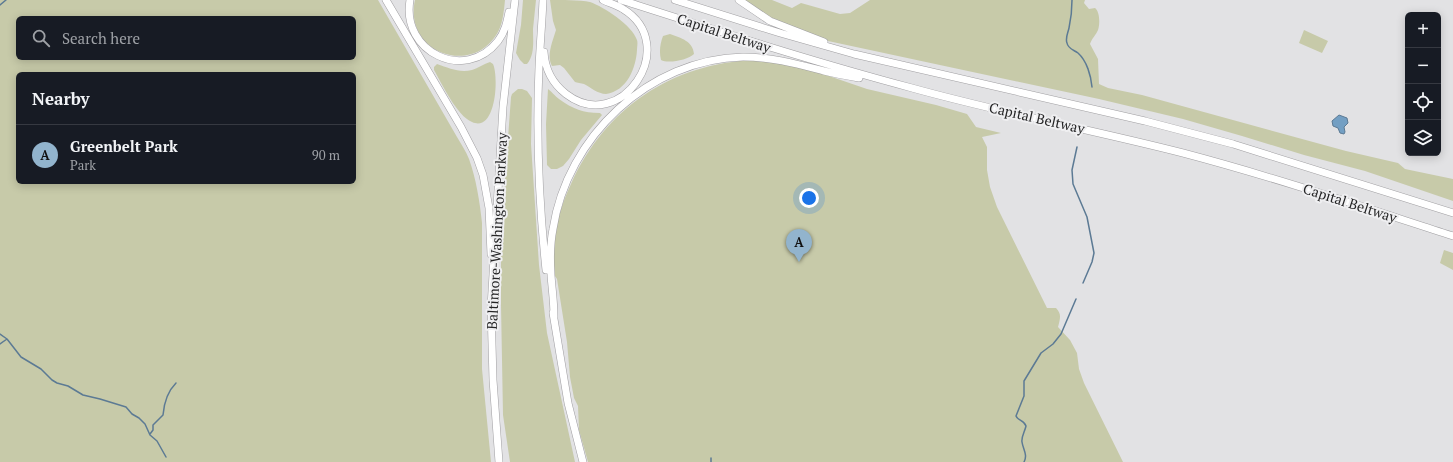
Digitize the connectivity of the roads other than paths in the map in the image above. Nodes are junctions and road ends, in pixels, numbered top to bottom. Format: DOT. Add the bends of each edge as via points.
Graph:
graph roads {
  1 [pos="385,0"];
  2 [pos="410,0"];
  3 [pos="511,0"];
  4 [pos="515,0"];
  5 [pos="543,0"];
  6 [pos="603,0"];
  7 [pos="621,0"];
  8 [pos="675,0"];
  9 [pos="739,0"];
  10 [pos="542,34"];
  11 [pos="854,54"];
  12 [pos="914,89"];
  13 [pos="1453,213"];
  14 [pos="1453,236"];
  15 [pos="491,308"];
  16 [pos="554,317"];
  17 [pos="499,462"];
  18 [pos="583,462"];
  1 -- 15 [label="highway" via="467,137 483,175 489,208"];
  2 -- 3 [label="highway" via="410,19 417,38 432,52 442,57 465,60 480,55 498,41 505,29"];
  4 -- 15 [label="highway, Baltimore-Washington Parkway" via="503,107"];
  5 -- 10 [label="highway"];
  6 -- 10 [label="highway" via="628,13 646,40 647,56 643,72 634,86 619,98 603,104 586,104 562,91 546,68"];
  7 -- 12 [label="highway, Capital Beltway" via="775,49"];
  8 -- 11 [label="highway, Capital Beltway"];
  9 -- 11 [label="highway" via="770,21"];
  10 -- 16 [label="highway" via="538,100 540,182 549,298"];
  11 -- 13 [label="highway, Capital Beltway" via="1225,142"];
  12 -- 14 [label="highway, Capital Beltway" via="1218,163"];
  12 -- 16 [label="highway" via="782,60 743,57 717,60 687,68 643,90 616,111 594,135 582,151 563,189 551,241"];
  15 -- 17 [label="highway, Baltimore-Washington Parkway"];
  16 -- 18 [label="highway" via="568,403"];
}
